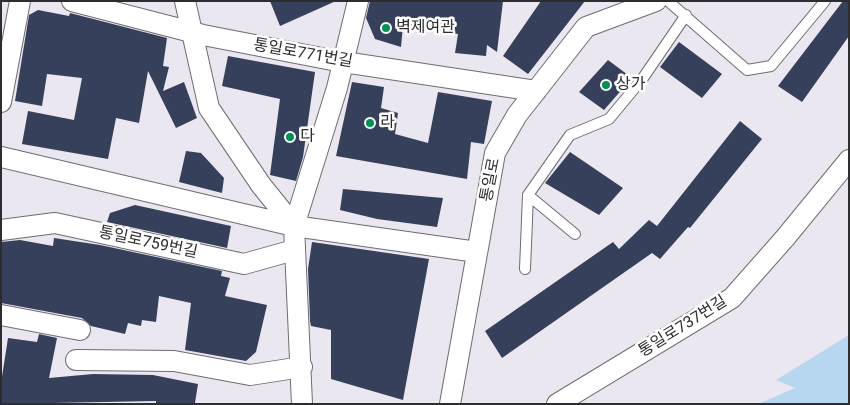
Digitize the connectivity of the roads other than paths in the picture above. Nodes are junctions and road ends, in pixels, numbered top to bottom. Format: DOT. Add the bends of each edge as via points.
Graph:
graph roads {
  1 [pos="20,1"];
  2 [pos="72,1"];
  3 [pos="185,1"];
  4 [pos="358,1"];
  5 [pos="656,1"];
  6 [pos="668,1"];
  7 [pos="825,1"];
  8 [pos="686,15"];
  9 [pos="192,32"];
  10 [pos="344,62"];
  11 [pos="536,91"];
  12 [pos="1,102"];
  13 [pos="1,158"];
  14 [pos="849,160"];
  15 [pos="528,194"];
  16 [pos="294,226"];
  17 [pos="1,230"];
  18 [pos="576,234"];
  19 [pos="294,250"];
  20 [pos="477,252"];
  21 [pos="525,269"];
  22 [pos="1,314"];
  23 [pos="80,330"];
  24 [pos="76,360"];
  25 [pos="302,367"];
  26 [pos="302,404"];
  27 [pos="450,404"];
  28 [pos="557,404"];
  1 -- 12 [label="street"];
  2 -- 9 [label="street, 통일로771번길"];
  3 -- 9 [label="street"];
  4 -- 10 [label="street"];
  5 -- 11 [label="street, 통일로" via="586,27"];
  6 -- 8 [label="lane"];
  7 -- 8 [label="lane" via="771,66 747,70"];
  8 -- 15 [label="lane" via="644,78 609,119 570,134"];
  9 -- 10 [label="street, 통일로771번길"];
  9 -- 16 [label="street" via="209,108 261,185"];
  10 -- 11 [label="street, 통일로771번길"];
  10 -- 16 [label="street"];
  11 -- 20 [label="street, 통일로" via="517,115 495,153"];
  13 -- 16 [label="street"];
  14 -- 28 [label="street, 통일로737번길" via="732,298"];
  15 -- 18 [label="lane"];
  15 -- 21 [label="lane"];
  16 -- 19 [label="street"];
  16 -- 20 [label="street"];
  17 -- 19 [label="street, 통일로759번길" via="54,223 244,264"];
  19 -- 25 [label="street"];
  20 -- 27 [label="street, 통일로"];
  22 -- 23 [label="street"];
  24 -- 25 [label="street" via="174,361 250,375"];
  25 -- 26 [label="street"];
}
